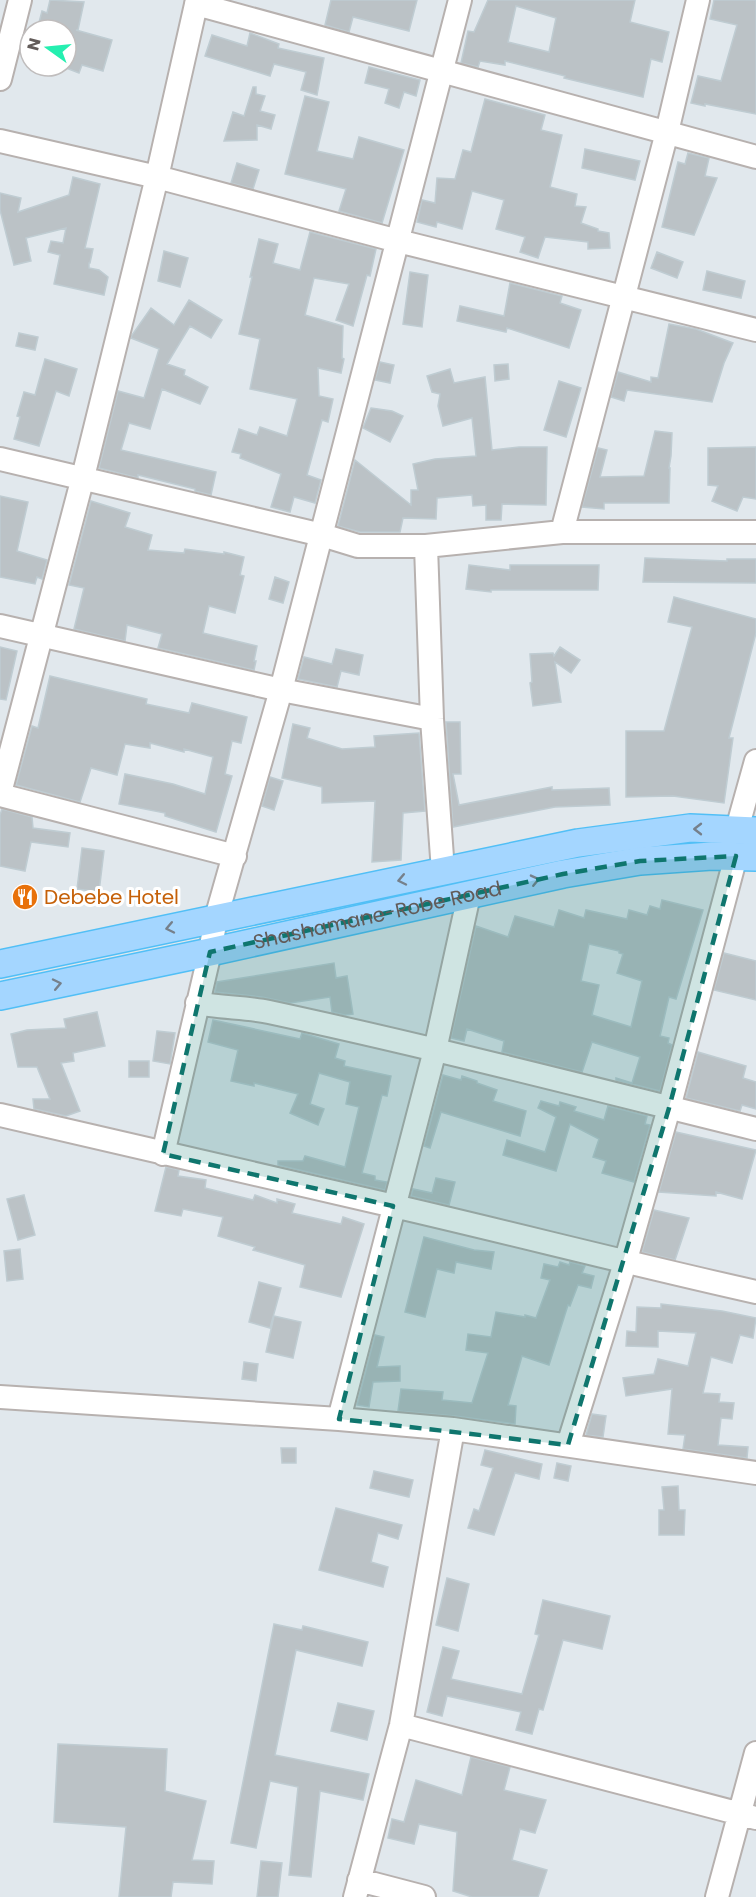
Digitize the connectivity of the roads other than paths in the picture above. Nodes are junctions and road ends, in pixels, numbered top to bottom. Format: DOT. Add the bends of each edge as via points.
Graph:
graph roads {
  1 [pos="20,0"];
  2 [pos="460,0"];
  3 [pos="698,0"];
  4 [pos="196,2"];
  5 [pos="441,72"];
  6 [pos="0,79"];
  7 [pos="667,132"];
  8 [pos="0,141"];
  9 [pos="756,157"];
  10 [pos="157,177"];
  11 [pos="398,241"];
  12 [pos="623,297"];
  13 [pos="756,330"];
  14 [pos="0,459"];
  15 [pos="83,477"];
  16 [pos="562,532"];
  17 [pos="756,532"];
  18 [pos="322,535"];
  19 [pos="426,546"];
  20 [pos="0,626"];
  21 [pos="42,635"];
  22 [pos="281,690"];
  23 [pos="432,719"];
  24 [pos="756,761"];
  25 [pos="0,794"];
  26 [pos="746,843"];
  27 [pos="235,856"];
  28 [pos="443,871"];
  29 [pos="469,895"];
  30 [pos="216,918"];
  31 [pos="210,952"];
  32 [pos="0,964"];
  33 [pos="0,996"];
  34 [pos="197,1002"];
  35 [pos="435,1050"];
  36 [pos="669,1108"];
  37 [pos="0,1115"];
  38 [pos="756,1129"];
  39 [pos="162,1154"];
  40 [pos="393,1206"];
  41 [pos="625,1263"];
  42 [pos="756,1292"];
  43 [pos="0,1397"];
  44 [pos="339,1419"];
  45 [pos="453,1429"];
  46 [pos="568,1444"];
  47 [pos="756,1473"];
  48 [pos="401,1725"];
  49 [pos="756,1753"];
  50 [pos="748,1816"];
  51 [pos="357,1888"];
  52 [pos="424,1897"];
  53 [pos="717,1897"];
  1 -- 6 [label="street"];
  2 -- 5 [label="street"];
  3 -- 7 [label="street"];
  4 -- 5 [label="street"];
  4 -- 10 [label="street"];
  5 -- 7 [label="street"];
  5 -- 11 [label="street"];
  7 -- 9 [label="street"];
  7 -- 12 [label="street"];
  8 -- 10 [label="street"];
  10 -- 11 [label="street"];
  10 -- 15 [label="street"];
  11 -- 12 [label="street"];
  11 -- 18 [label="street"];
  12 -- 13 [label="street"];
  12 -- 16 [label="street"];
  14 -- 15 [label="street"];
  15 -- 18 [label="street"];
  15 -- 21 [label="street"];
  16 -- 17 [label="street"];
  16 -- 19 [label="street"];
  18 -- 19 [label="street" via="358,546"];
  18 -- 22 [label="street"];
  19 -- 23 [label="street"];
  20 -- 21 [label="street"];
  21 -- 22 [label="street"];
  21 -- 25 [label="street"];
  22 -- 23 [label="street"];
  22 -- 27 [label="street"];
  23 -- 28 [label="street"];
  24 -- 26 [label="street"];
  25 -- 27 [label="street"];
  26 -- 28 [label="main road, Shashamane-Robe Road, one-way" via="690,828 578,843"];
  29 -- 26 [label="main road, Shashamane-Robe Road, one-way" via="563,874"];
  26 -- 36 [label="street"];
  27 -- 30 [label="street"];
  28 -- 30 [label="main road, Shashamane-Robe Road, one-way"];
  29 -- 31 [label="main road, Shashamane-Robe Road"];
  29 -- 35 [label="street"];
  30 -- 31 [label="street"];
  30 -- 32 [label="main road, Shashamane-Robe Road, one-way"];
  33 -- 31 [label="main road, Shashamane-Robe Road, one-way"];
  31 -- 34 [label="street"];
  34 -- 35 [label="street" via="265,1011"];
  34 -- 39 [label="street"];
  35 -- 36 [label="street"];
  35 -- 40 [label="street"];
  36 -- 38 [label="street"];
  36 -- 41 [label="street"];
  37 -- 39 [label="street"];
  39 -- 40 [label="street"];
  40 -- 41 [label="street"];
  40 -- 44 [label="street"];
  41 -- 42 [label="street"];
  41 -- 46 [label="street"];
  43 -- 44 [label="street"];
  44 -- 45 [label="street"];
  45 -- 46 [label="street"];
  45 -- 48 [label="street"];
  46 -- 47 [label="street"];
  48 -- 50 [label="street"];
  48 -- 51 [label="street"];
  49 -- 50 [label="street"];
  50 -- 53 [label="street"];
  51 -- 52 [label="street"];
}
